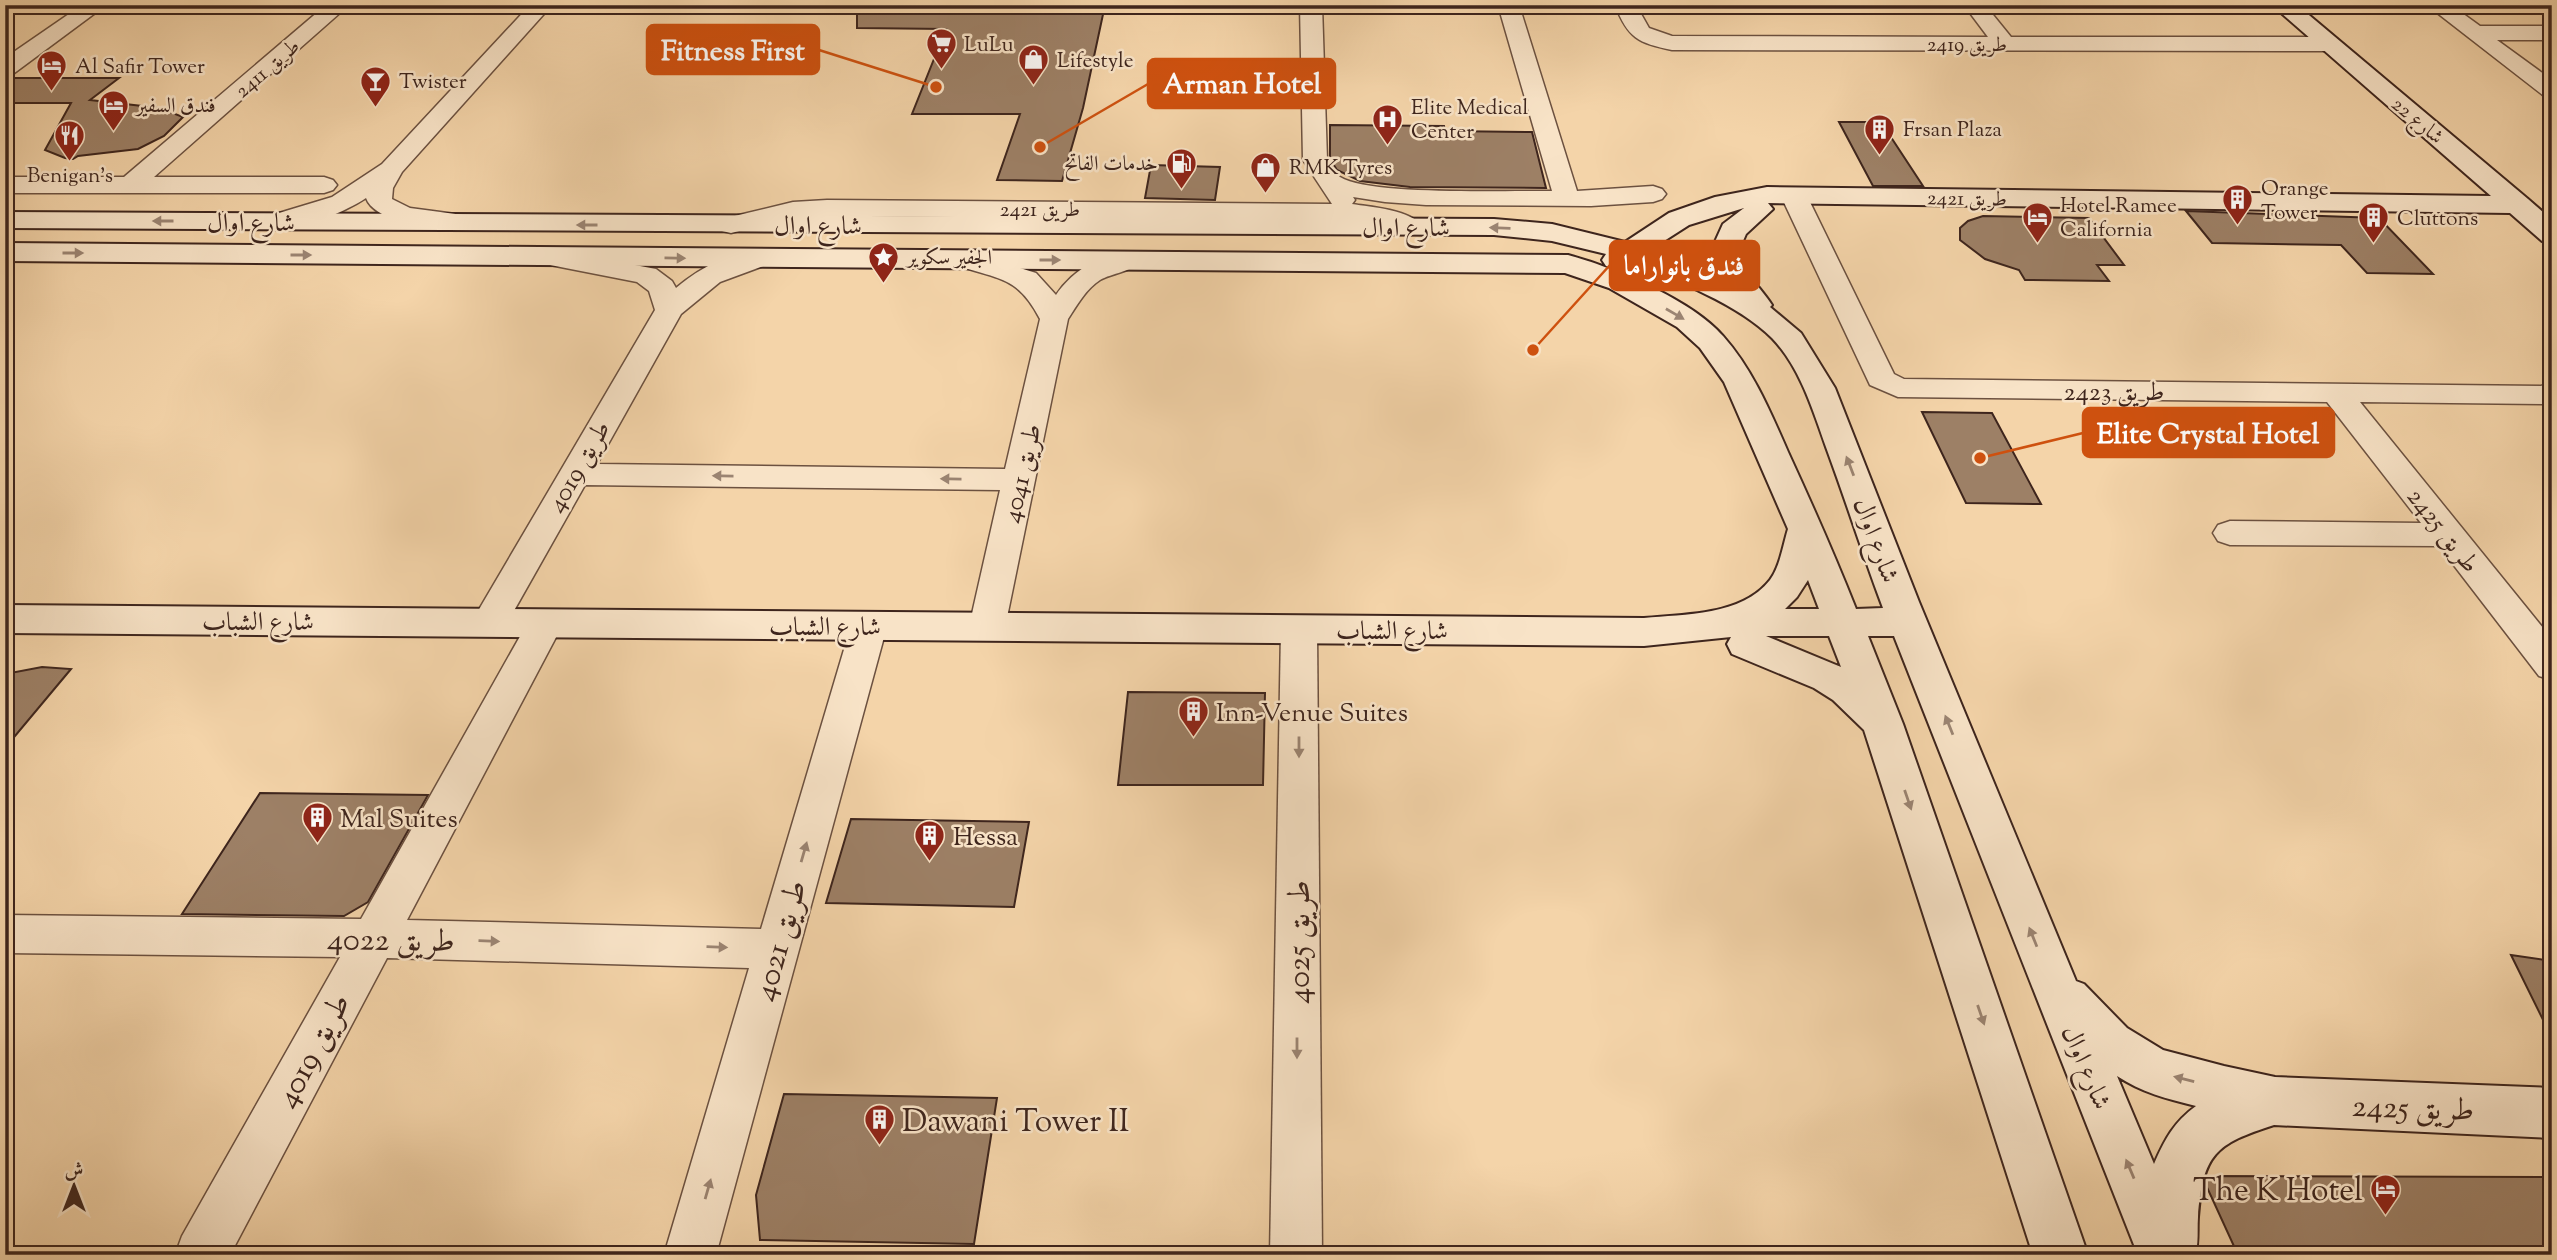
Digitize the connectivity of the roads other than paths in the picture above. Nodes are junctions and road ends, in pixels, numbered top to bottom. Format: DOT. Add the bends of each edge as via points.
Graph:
graph roads {
  1 [pos="96,5"];
  2 [pos="339,5"];
  3 [pos="542,5"];
  4 [pos="1311,5"];
  5 [pos="1508,5"];
  6 [pos="1625,5"];
  7 [pos="1974,5"];
  8 [pos="2283,5"];
  9 [pos="2437,5"];
  10 [pos="2474,33"];
  11 [pos="2552,33"];
  12 [pos="2005,44"];
  13 [pos="2328,44"];
  14 [pos="5,69"];
  15 [pos="2552,91"];
  16 [pos="391,169"];
  17 [pos="5,185"];
  18 [pos="130,185"];
  19 [pos="324,185"];
  20 [pos="1334,189"];
  21 [pos="1653,194"];
  22 [pos="1794,196"];
  23 [pos="1567,199"];
  24 [pos="2518,205"];
  25 [pos="1759,209"];
  26 [pos="5,219"];
  27 [pos="1679,219"];
  28 [pos="278,222"];
  29 [pos="478,224"];
  30 [pos="731,225"];
  31 [pos="1410,228"];
  32 [pos="1568,235"];
  33 [pos="2552,235"];
  34 [pos="5,252"];
  35 [pos="1643,255"];
  36 [pos="549,257"];
  37 [pos="759,258"];
  38 [pos="969,260"];
  39 [pos="1126,261"];
  40 [pos="1606,277"];
  41 [pos="669,310"];
  42 [pos="1765,315"];
  43 [pos="1054,319"];
  44 [pos="2336,393"];
  45 [pos="2552,396"];
  46 [pos="573,474"];
  47 [pos="1019,480"];
  48 [pos="1805,529"];
  49 [pos="2230,533"];
  50 [pos="2448,535"];
  51 [pos="5,619"];
  52 [pos="489,623"];
  53 [pos="545,624"];
  54 [pos="869,626"];
  55 [pos="987,627"];
  56 [pos="1299,630"];
  57 [pos="1847,633"];
  58 [pos="1734,634"];
  59 [pos="1912,634"];
  60 [pos="2552,666"];
  61 [pos="1883,724"];
  62 [pos="5,934"];
  63 [pos="372,938"];
  64 [pos="776,949"];
  65 [pos="2052,986"];
  66 [pos="2274,1101"];
  67 [pos="2552,1113"];
  68 [pos="201,1255"];
  69 [pos="690,1255"];
  70 [pos="1296,1255"];
  71 [pos="2061,1255"];
  72 [pos="2167,1255"];
  1 -- 14 [label="street"];
  2 -- 18 [label="street, طريق 2411"];
  3 -- 16 [label="street"];
  4 -- 20 [label="street"];
  5 -- 23 [label="street"];
  6 -- 12 [label="street, طريق 2419" via="1635,31 1648,39 1672,43"];
  7 -- 12 [label="street"];
  8 -- 13 [label="main road, شارع 22"];
  9 -- 10 [label="street"];
  10 -- 11 [label="street"];
  10 -- 15 [label="street"];
  12 -- 13 [label="street, طريق 2419"];
  13 -- 24 [label="main road, شارع 22"];
  16 -- 28 [label="street" via="341,203"];
  16 -- 29 [label="street" via="378,193 386,208"];
  17 -- 18 [label="street"];
  18 -- 19 [label="street"];
  20 -- 23 [label="street, طريق 2421"];
  20 -- 30 [label="street, طريق 2421" via="793,210"];
  20 -- 31 [label="street, طريق 2421"];
  21 -- 23 [label="street, طريق 2421"];
  22 -- 24 [label="main road, طريق 2421"];
  22 -- 25 [label="main road, طريق 2421"];
  22 -- 27 [label="main road, طريق 2421" via="1742,198"];
  22 -- 44 [label="street, طريق 2423" via="1881,379 1898,388"];
  24 -- 33 [label="main road, شارع 22"];
  25 -- 35 [label="main road, طريق 2421"];
  25 -- 42 [label="main road" via="1732,230 1723,255 1732,277"];
  28 -- 26 [label="main road, شارع اوال, one-way"];
  27 -- 32 [label="main road" via="1620,233"];
  27 -- 35 [label="main road, طريق 2421"];
  28 -- 29 [label="main road, شارع اوال"];
  30 -- 29 [label="main road, شارع اوال, one-way"];
  30 -- 31 [label="main road, شارع اوال"];
  32 -- 31 [label="main road, شارع اوال, one-way" via="1531,229"];
  32 -- 35 [label="main road, شارع اوال"];
  34 -- 36 [label="main road, شارع اوال, one-way"];
  35 -- 40 [label="main road, طريق 2421"];
  35 -- 42 [label="main road, شارع اوال"];
  36 -- 37 [label="main road, شارع اوال, one-way"];
  36 -- 41 [label="street" via="646,275 662,286"];
  37 -- 38 [label="main road, شارع اوال"];
  37 -- 41 [label="street, طريق 4019" via="705,277"];
  38 -- 39 [label="main road, شارع اوال, one-way"];
  38 -- 43 [label="street" via="1026,279 1041,293"];
  39 -- 40 [label="main road, شارع اوال" via="1511,262 1569,264"];
  39 -- 43 [label="street, طريق 4041" via="1095,269 1075,285"];
  40 -- 48 [label="main road, شارع اوال, one-way" via="1688,321 1733,368"];
  41 -- 46 [label="street, طريق 4019"];
  59 -- 42 [label="main road, شارع اوال, one-way" via="1820,389 1792,341"];
  43 -- 47 [label="street, طريق 4041"];
  44 -- 45 [label="street, طريق 2423"];
  44 -- 50 [label="street, طريق 2425"];
  47 -- 46 [label="street, one-way"];
  46 -- 52 [label="street, طريق 4019"];
  47 -- 55 [label="street, طريق 4041"];
  48 -- 57 [label="main road, شارع اوال"];
  48 -- 58 [label="main road" via="1793,574 1783,591"];
  49 -- 50 [label="street"];
  50 -- 60 [label="street, طريق 2425"];
  51 -- 52 [label="main road, شارع الشباب"];
  52 -- 53 [label="main road, شارع الشباب"];
  53 -- 54 [label="main road, شارع الشباب"];
  53 -- 63 [label="street, طريق 4019"];
  54 -- 55 [label="main road, شارع الشباب"];
  64 -- 54 [label="street, طريق 4021, one-way"];
  55 -- 56 [label="main road, شارع الشباب"];
  56 -- 58 [label="main road, شارع الشباب" via="1644,632 1690,640"];
  56 -- 70 [label="street, طريق 4025, one-way"];
  57 -- 58 [label="main road, شارع الشباب"];
  57 -- 59 [label="main road, شارع الشباب"];
  57 -- 61 [label="main road, شارع اوال"];
  58 -- 61 [label="main road" via="1847,689"];
  65 -- 59 [label="main road, شارع اوال, one-way"];
  61 -- 71 [label="main road, شارع اوال, one-way"];
  62 -- 63 [label="street, طريق 4022"];
  63 -- 64 [label="street, طريق 4022, one-way"];
  63 -- 68 [label="street, طريق 4019"];
  69 -- 64 [label="street, طريق 4021, one-way"];
  66 -- 65 [label="main road, طريق 2425, one-way" via="2152,1071 2110,1044"];
  72 -- 65 [label="main road, شارع اوال, one-way"];
  66 -- 67 [label="main road, طريق 2425"];
  66 -- 72 [label="main road, طريق 2425" via="2235,1111 2209,1126 2182,1156 2173,1185"];
}
